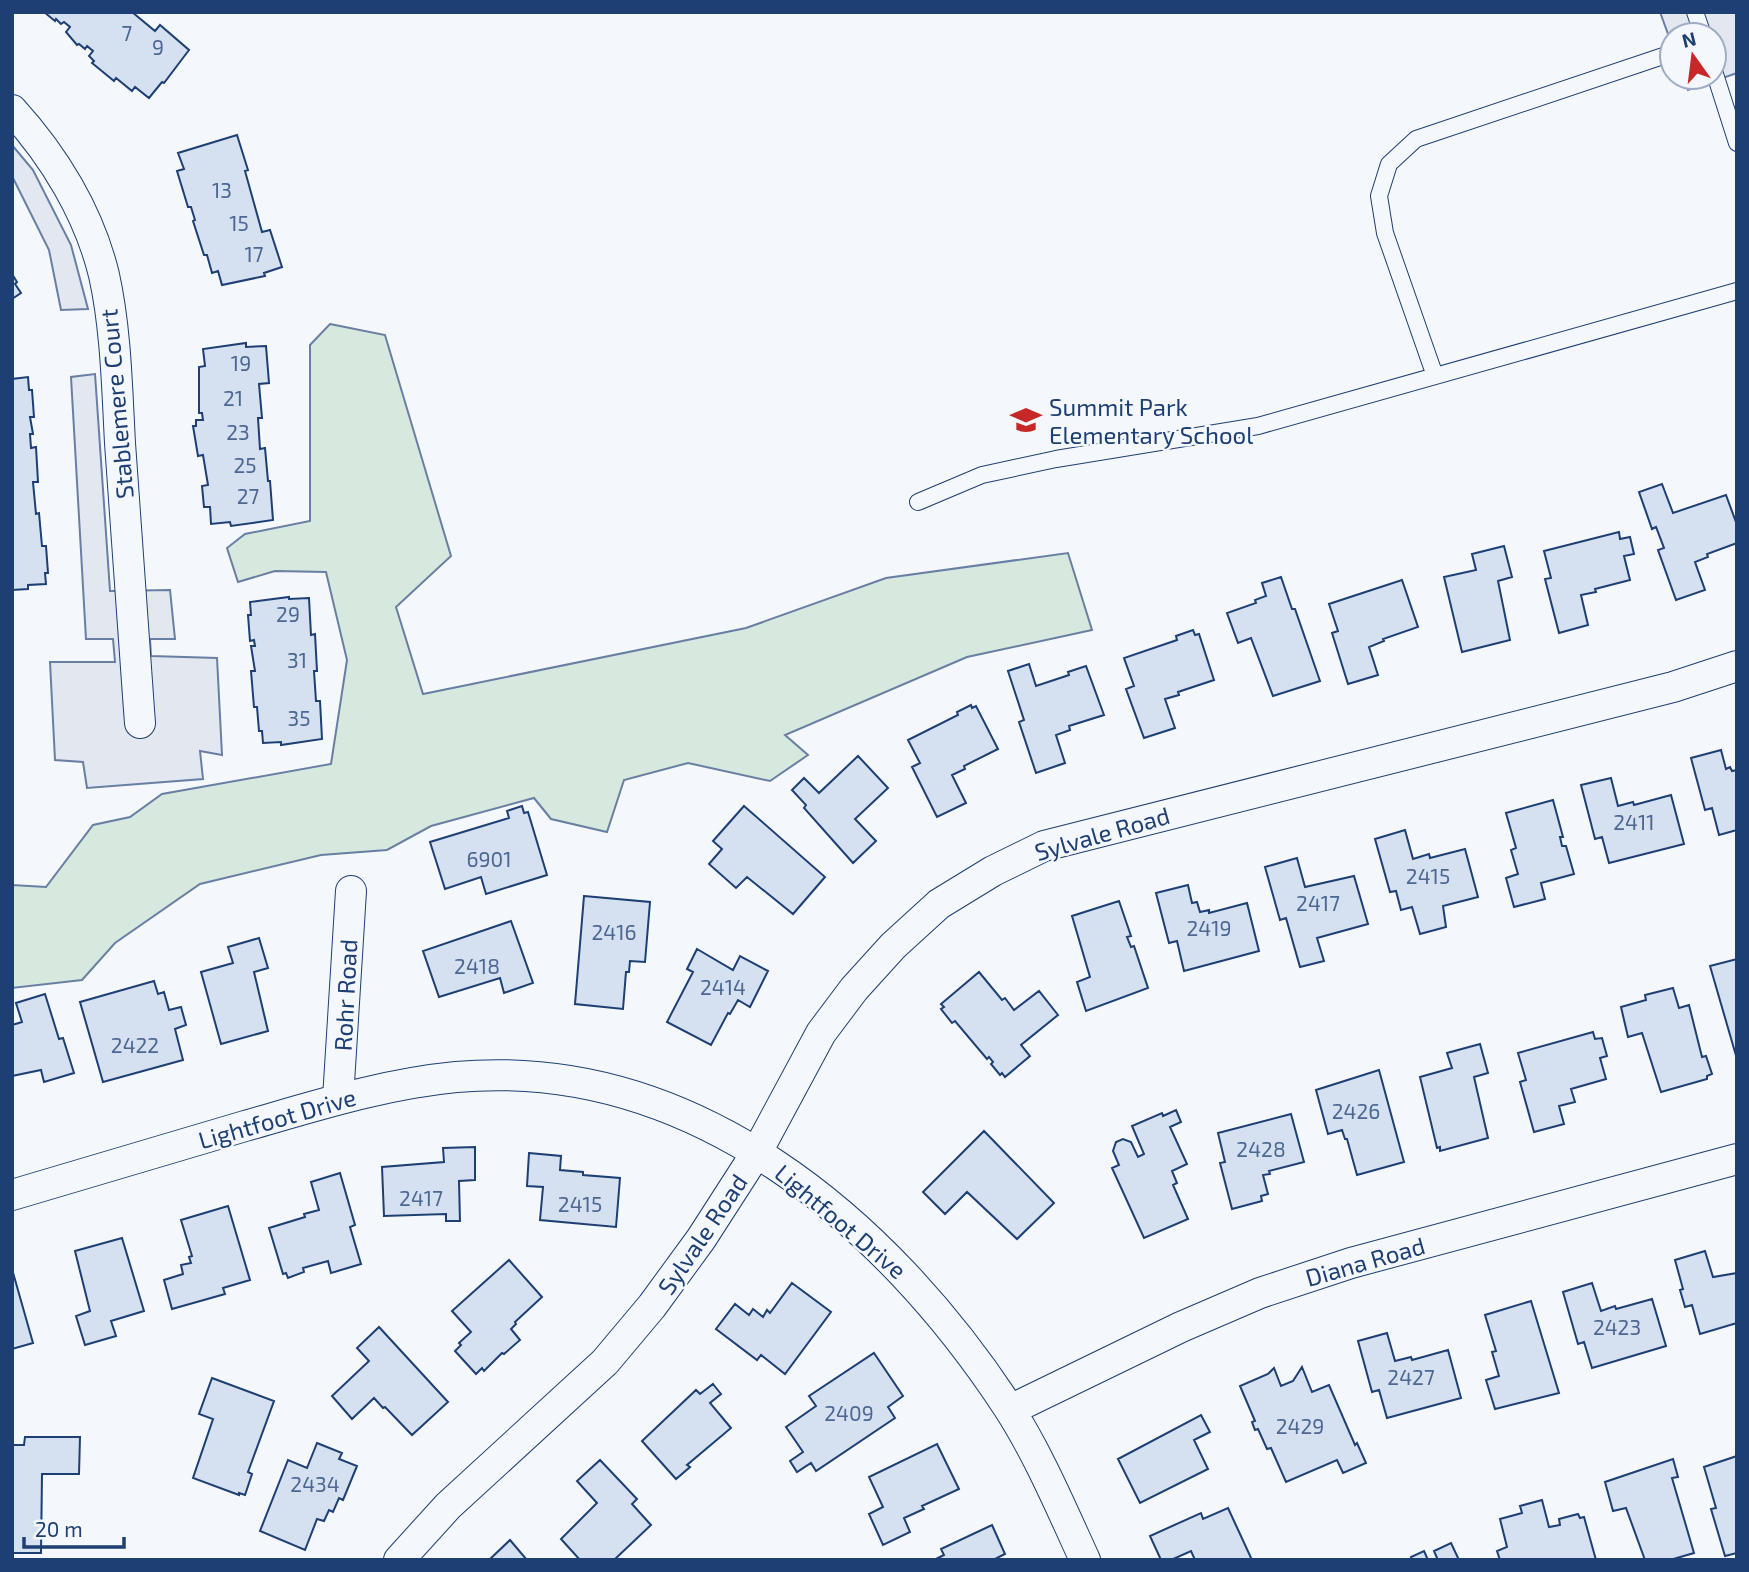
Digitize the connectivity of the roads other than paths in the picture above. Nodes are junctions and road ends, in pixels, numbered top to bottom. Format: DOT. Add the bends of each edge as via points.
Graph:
graph roads {
  1 [pos="1658,58"];
  2 [pos="1720,91"];
  3 [pos="12,110"];
  4 [pos="1737,143"];
  5 [pos="1737,291"];
  6 [pos="1435,376"];
  7 [pos="918,502"];
  8 [pos="1737,666"];
  9 [pos="140,723"];
  10 [pos="351,891"];
  11 [pos="338,1099"];
  12 [pos="757,1152"];
  13 [pos="1737,1159"];
  14 [pos="12,1195"];
  15 [pos="1010,1409"];
  16 [pos="399,1560"];
  17 [pos="1085,1560"];
  1 -- 6 [label="lane" via="1416,139 1389,164 1379,196 1385,233"];
  2 -- 4 [label="lane"];
  3 -- 9 [label="street, Stablemere Court" via="62,174 104,274 113,339"];
  5 -- 6 [label="lane"];
  6 -- 7 [label="lane" via="1258,426 982,475"];
  8 -- 12 [label="street, Sylvale Road" via="1659,690 1055,843 993,871 940,904 854,989 821,1033"];
  10 -- 11 [label="street, Rohr Road"];
  11 -- 12 [label="street, Lightfoot Drive" via="401,1084 460,1077 530,1077 593,1085 651,1100"];
  11 -- 14 [label="street, Lightfoot Drive"];
  12 -- 15 [label="street, Lightfoot Drive" via="813,1190 908,1276"];
  12 -- 16 [label="street, Sylvale Road" via="701,1239 605,1362 448,1506"];
  13 -- 15 [label="street, Diana Road" via="1351,1263 1260,1293"];
  15 -- 17 [label="street, Lightfoot Drive"];
}
